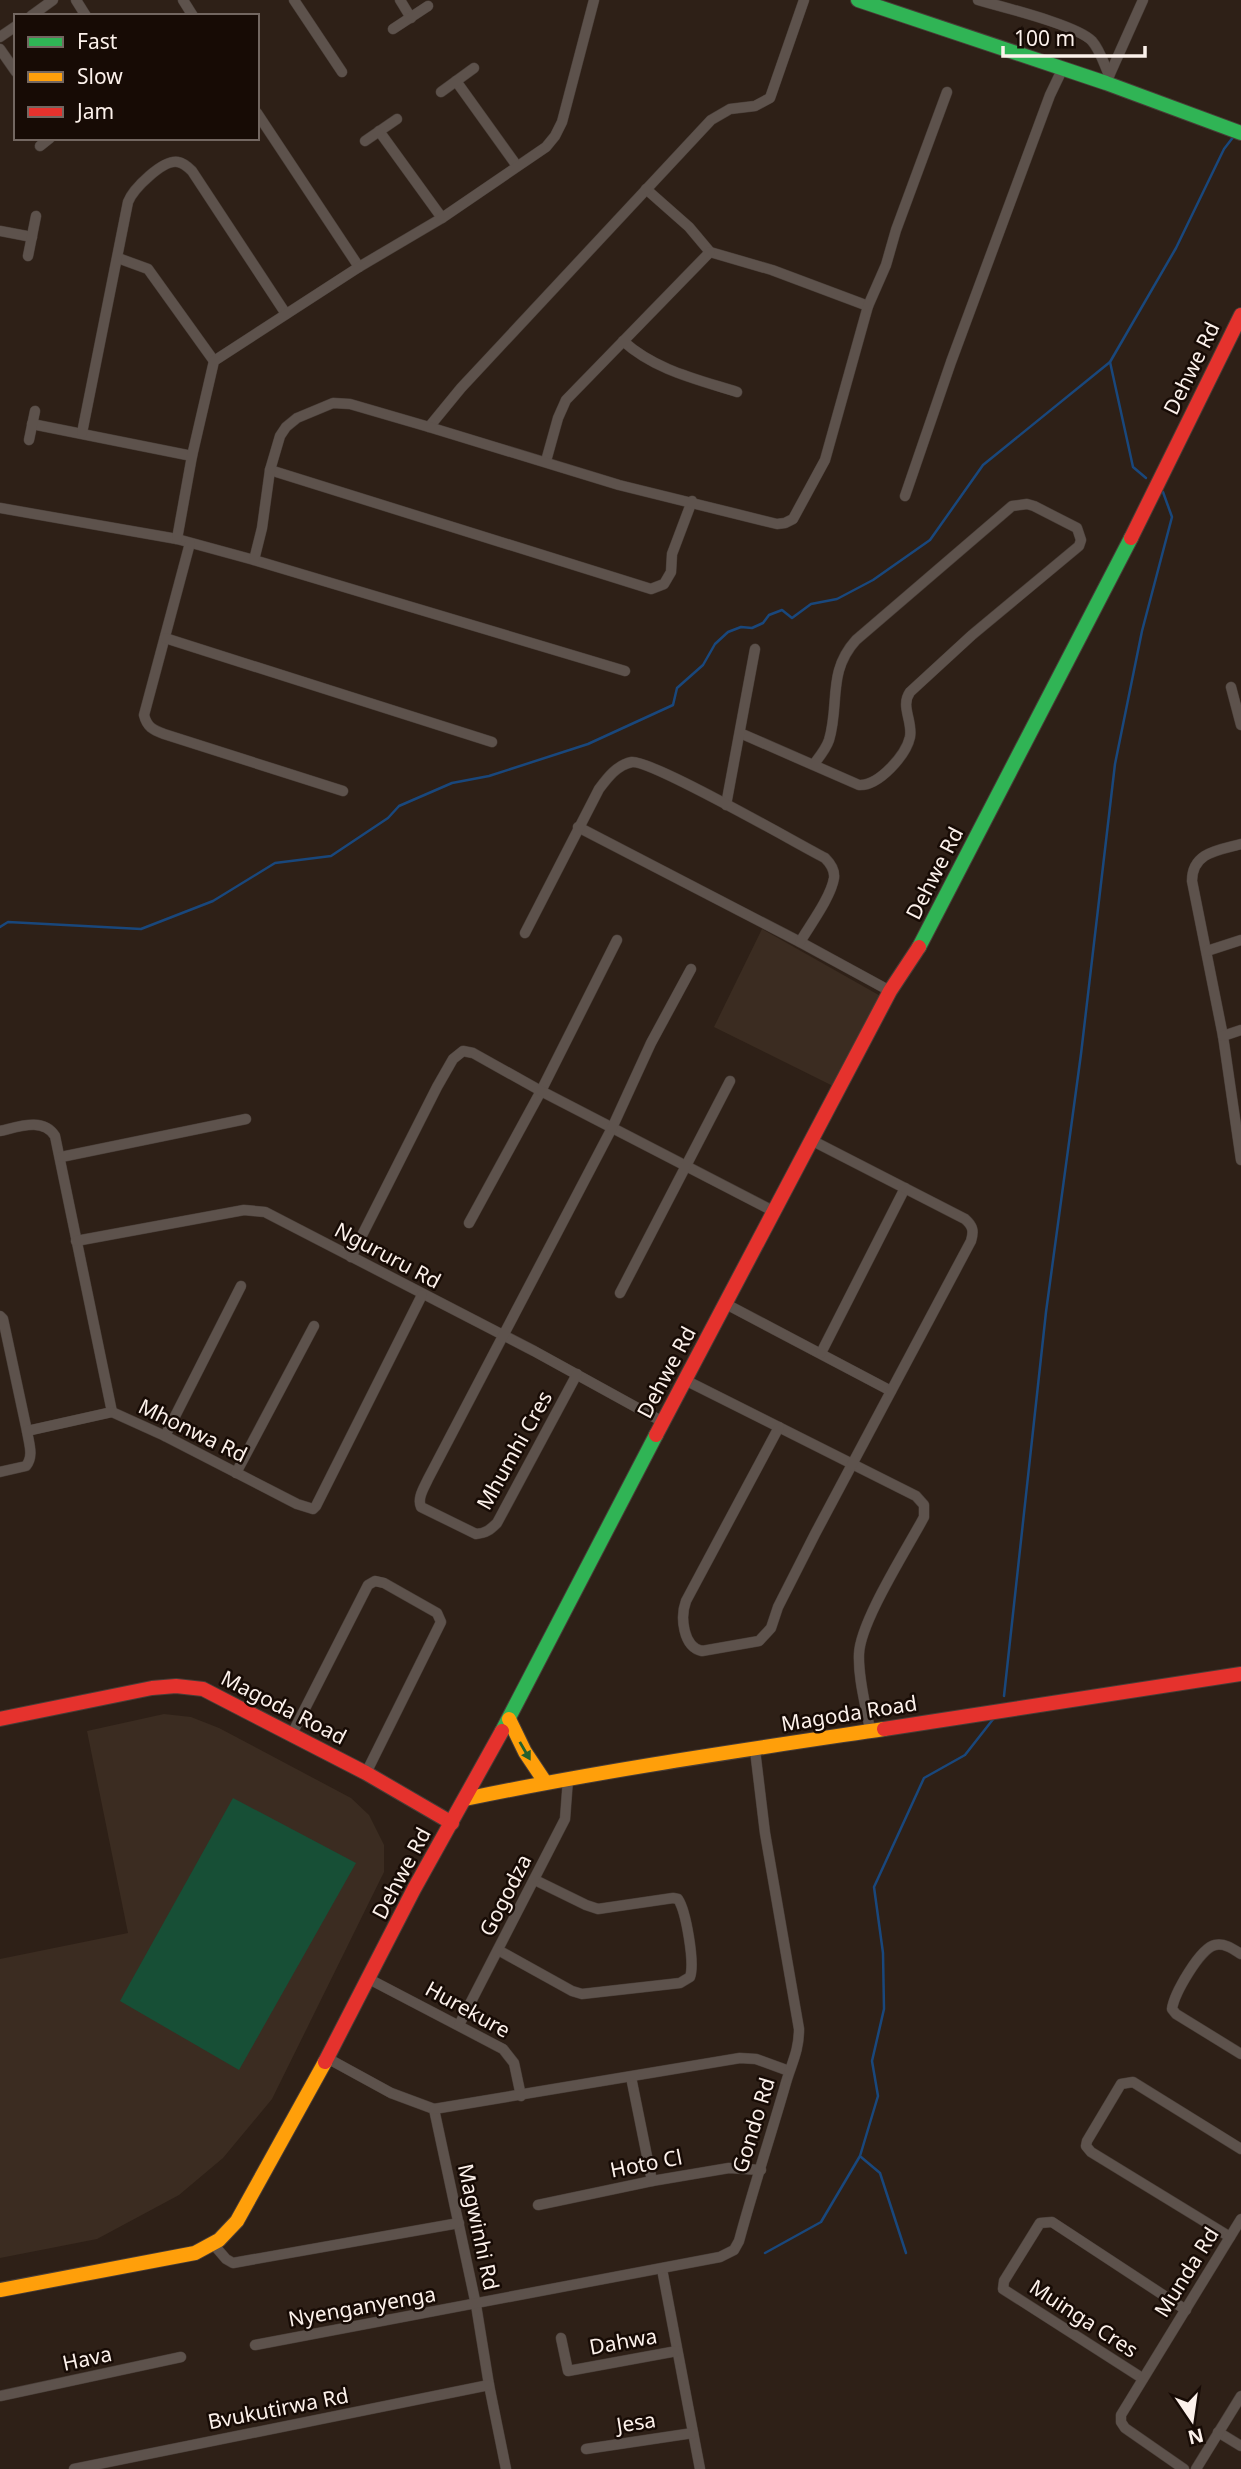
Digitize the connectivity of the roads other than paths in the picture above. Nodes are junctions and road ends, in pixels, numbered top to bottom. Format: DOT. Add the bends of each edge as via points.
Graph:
graph roads {
  1 [pos="53,0"];
  2 [pos="294,0"];
  3 [pos="400,0"];
  4 [pos="594,0"];
  5 [pos="804,0"];
  6 [pos="858,0"];
  7 [pos="978,0"];
  8 [pos="1143,0"];
  9 [pos="428,6"];
  10 [pos="34,14"];
  11 [pos="411,18"];
  12 [pos="393,29"];
  13 [pos="0,49"];
  14 [pos="474,68"];
  15 [pos="14,69"];
  16 [pos="1062,69"];
  17 [pos="342,72"];
  18 [pos="1108,79"];
  19 [pos="456,81"];
  20 [pos="441,92"];
  21 [pos="947,92"];
  22 [pos="259,116"];
  23 [pos="397,119"];
  24 [pos="379,131"];
  25 [pos="1236,131"];
  26 [pos="48,140"];
  27 [pos="365,141"];
  28 [pos="40,146"];
  29 [pos="517,166"];
  30 [pos="646,189"];
  31 [pos="36,216"];
  32 [pos="442,218"];
  33 [pos="0,231"];
  34 [pos="32,237"];
  35 [pos="710,252"];
  36 [pos="28,256"];
  37 [pos="118,258"];
  38 [pos="359,267"];
  39 [pos="868,306"];
  40 [pos="286,314"];
  41 [pos="1241,315"];
  42 [pos="623,341"];
  43 [pos="214,361"];
  44 [pos="737,392"];
  45 [pos="34,411"];
  46 [pos="32,424"];
  47 [pos="429,427"];
  48 [pos="82,433"];
  49 [pos="29,440"];
  50 [pos="192,456"];
  51 [pos="546,461"];
  52 [pos="270,470"];
  53 [pos="905,496"];
  54 [pos="692,501"];
  55 [pos="0,508"];
  56 [pos="177,539"];
  57 [pos="190,543"];
  58 [pos="254,560"];
  59 [pos="165,638"];
  60 [pos="755,649"];
  61 [pos="625,671"];
  62 [pos="1231,687"];
  63 [pos="1241,725"];
  64 [pos="740,733"];
  65 [pos="492,742"];
  66 [pos="814,764"];
  67 [pos="343,791"];
  68 [pos="726,805"];
  69 [pos="578,827"];
  70 [pos="1241,844"];
  71 [pos="525,933"];
  72 [pos="617,940"];
  73 [pos="1241,940"];
  74 [pos="800,942"];
  75 [pos="1207,951"];
  76 [pos="691,969"];
  77 [pos="890,991"];
  78 [pos="1241,1030"];
  79 [pos="1223,1036"];
  80 [pos="730,1081"];
  81 [pos="541,1091"];
  82 [pos="246,1119"];
  83 [pos="1238,1122"];
  84 [pos="612,1128"];
  85 [pos="0,1131"];
  86 [pos="813,1141"];
  87 [pos="61,1157"];
  88 [pos="1241,1160"];
  89 [pos="687,1165"];
  90 [pos="905,1188"];
  91 [pos="775,1212"];
  92 [pos="469,1223"];
  93 [pos="76,1241"];
  94 [pos="351,1257"];
  95 [pos="241,1286"];
  96 [pos="620,1293"];
  97 [pos="422,1295"];
  98 [pos="726,1304"];
  99 [pos="0,1316"];
  100 [pos="313,1326"];
  101 [pos="502,1336"];
  102 [pos="821,1353"];
  103 [pos="577,1374"];
  104 [pos="685,1380"];
  105 [pos="891,1391"];
  106 [pos="112,1412"];
  107 [pos="663,1422"];
  108 [pos="779,1427"];
  109 [pos="27,1431"];
  110 [pos="164,1436"];
  111 [pos="851,1465"];
  112 [pos="0,1472"];
  113 [pos="236,1473"];
  114 [pos="1241,1674"];
  115 [pos="0,1718"];
  116 [pos="509,1719"];
  117 [pos="870,1730"];
  118 [pos="292,1734"];
  119 [pos="755,1750"];
  120 [pos="366,1773"];
  121 [pos="568,1779"];
  122 [pos="545,1782"];
  123 [pos="465,1799"];
  124 [pos="452,1823"];
  125 [pos="535,1880"];
  126 [pos="498,1950"];
  127 [pos="1241,1954"];
  128 [pos="369,1979"];
  129 [pos="459,2025"];
  130 [pos="1241,2054"];
  131 [pos="327,2059"];
  132 [pos="789,2071"];
  133 [pos="631,2077"];
  134 [pos="521,2096"];
  135 [pos="434,2109"];
  136 [pos="1241,2149"];
  137 [pos="761,2170"];
  138 [pos="652,2181"];
  139 [pos="538,2205"];
  140 [pos="1241,2219"];
  141 [pos="459,2223"];
  142 [pos="1230,2236"];
  143 [pos="214,2245"];
  144 [pos="662,2269"];
  145 [pos="0,2290"];
  146 [pos="476,2305"];
  147 [pos="1186,2310"];
  148 [pos="561,2338"];
  149 [pos="255,2344"];
  150 [pos="677,2351"];
  151 [pos="181,2357"];
  152 [pos="1142,2378"];
  153 [pos="489,2385"];
  154 [pos="0,2396"];
  155 [pos="1241,2396"];
  156 [pos="1218,2432"];
  157 [pos="693,2433"];
  158 [pos="1241,2446"];
  159 [pos="586,2449"];
  160 [pos="74,2469"];
  161 [pos="504,2469"];
  162 [pos="699,2469"];
  163 [pos="1184,2469"];
  164 [pos="1196,2469"];
  1 -- 10 [label="street"];
  2 -- 17 [label="street"];
  3 -- 11 [label="street"];
  4 -- 29 [label="street" via="562,122 546,147"];
  5 -- 30 [label="street" via="770,98 720,113"];
  6 -- 16 [label="street"];
  7 -- 18 [label="street" via="1085,36 1095,45"];
  8 -- 18 [label="street"];
  9 -- 11 [label="street"];
  11 -- 12 [label="street"];
  13 -- 15 [label="street"];
  14 -- 19 [label="street"];
  16 -- 18 [label="street"];
  16 -- 53 [label="street"];
  18 -- 25 [label="street"];
  19 -- 20 [label="street"];
  19 -- 29 [label="street"];
  21 -- 39 [label="street"];
  22 -- 38 [label="street"];
  23 -- 24 [label="street"];
  24 -- 27 [label="street"];
  24 -- 32 [label="street"];
  26 -- 28 [label="street"];
  29 -- 32 [label="street"];
  30 -- 35 [label="street" via="690,227"];
  30 -- 47 [label="street"];
  31 -- 34 [label="street"];
  32 -- 38 [label="street"];
  33 -- 34 [label="street"];
  34 -- 36 [label="street"];
  35 -- 39 [label="street"];
  35 -- 42 [label="street"];
  37 -- 40 [label="street" via="132,193 163,166 179,162 192,171"];
  37 -- 43 [label="street" via="148,269"];
  37 -- 48 [label="street"];
  38 -- 40 [label="street"];
  39 -- 54 [label="street" via="825,460 793,519 777,524"];
  40 -- 43 [label="street"];
  41 -- 77 [label="street, Dehwe Rd" via="1105,591 929,930"];
  42 -- 44 [label="street" via="655,364"];
  42 -- 51 [label="street" via="566,400"];
  43 -- 50 [label="street"];
  45 -- 46 [label="street"];
  46 -- 48 [label="street"];
  46 -- 49 [label="street"];
  47 -- 51 [label="street"];
  47 -- 52 [label="street" via="342,402 323,405 286,427"];
  48 -- 50 [label="street"];
  50 -- 56 [label="street"];
  51 -- 54 [label="street" via="619,485"];
  52 -- 54 [label="street" via="651,589 664,584 671,572 672,554"];
  52 -- 58 [label="street"];
  55 -- 56 [label="street"];
  56 -- 57 [label="street"];
  57 -- 58 [label="street"];
  57 -- 59 [label="street"];
  58 -- 61 [label="street"];
  59 -- 65 [label="street"];
  59 -- 67 [label="street" via="144,715 149,727"];
  60 -- 64 [label="street"];
  62 -- 63 [label="street"];
  64 -- 66 [label="street"];
  64 -- 68 [label="street"];
  66 -- 66 [label="street" via="859,785 883,776 910,737 907,697 972,635 1079,546 1077,528 1034,506 1012,506 856,640 839,667 828,742"];
  68 -- 69 [label="street" via="650,766 632,762 610,775"];
  68 -- 74 [label="street" via="830,864 831,889"];
  69 -- 71 [label="street"];
  69 -- 74 [label="street"];
  70 -- 75 [label="street" via="1206,853 1192,872"];
  72 -- 81 [label="street"];
  73 -- 75 [label="street"];
  74 -- 77 [label="street"];
  75 -- 79 [label="street"];
  76 -- 84 [label="street"];
  77 -- 86 [label="street, Dehwe Rd"];
  78 -- 79 [label="street"];
  79 -- 83 [label="street"];
  80 -- 89 [label="street"];
  81 -- 84 [label="street"];
  81 -- 92 [label="street"];
  81 -- 94 [label="street" via="473,1053 457,1053"];
  82 -- 87 [label="street"];
  83 -- 88 [label="street"];
  84 -- 89 [label="street"];
  84 -- 101 [label="street"];
  85 -- 87 [label="street" via="46,1127 55,1136"];
  86 -- 90 [label="street"];
  86 -- 91 [label="street, Dehwe Rd"];
  87 -- 93 [label="street"];
  89 -- 91 [label="street"];
  89 -- 96 [label="street"];
  90 -- 102 [label="street"];
  90 -- 105 [label="street" via="965,1219 973,1233"];
  91 -- 98 [label="street, Dehwe Rd"];
  93 -- 94 [label="street, Ngururu Rd" via="255,1210"];
  93 -- 106 [label="street"];
  94 -- 97 [label="street, Ngururu Rd"];
  95 -- 110 [label="street"];
  97 -- 101 [label="street, Ngururu Rd"];
  97 -- 113 [label="street, Mhonwa Rd" via="313,1509"];
  98 -- 102 [label="street"];
  98 -- 104 [label="street, Dehwe Rd"];
  99 -- 109 [label="street"];
  100 -- 113 [label="street"];
  101 -- 103 [label="street, Ngururu Rd"];
  101 -- 103 [label="street, Mhumhi Cres" via="428,1479 421,1507 476,1534 491,1530"];
  102 -- 105 [label="street"];
  103 -- 107 [label="street, Ngururu Rd"];
  104 -- 107 [label="street, Dehwe Rd"];
  104 -- 108 [label="street"];
  105 -- 111 [label="street"];
  106 -- 109 [label="street, Mhonwa Rd"];
  106 -- 110 [label="street, Mhonwa Rd"];
  107 -- 116 [label="street, Dehwe Rd"];
  108 -- 111 [label="street"];
  108 -- 111 [label="street" via="683,1609 687,1638 696,1650 743,1645 766,1634"];
  109 -- 112 [label="street" via="29,1463"];
  110 -- 113 [label="street, Mhonwa Rd"];
  111 -- 117 [label="street" via="916,1496 925,1510 861,1642 859,1657"];
  114 -- 117 [label="street, Magoda Road"];
  115 -- 118 [label="street, Magoda Road" via="176,1686 203,1689"];
  116 -- 122 [label="street, one-way"];
  116 -- 123 [label="street, Dehwe Rd"];
  117 -- 119 [label="street, Magoda Road"];
  118 -- 120 [label="street, Magoda Road"];
  118 -- 120 [label="street" via="368,1585 384,1583 436,1613 441,1622"];
  119 -- 121 [label="street, Magoda Road"];
  119 -- 132 [label="street, Gondo Rd" via="799,2029 798,2054"];
  120 -- 124 [label="street, Magoda Road"];
  121 -- 122 [label="street, Magoda Road"];
  121 -- 125 [label="street, Gogodza" via="565,1818"];
  122 -- 123 [label="street, Magoda Road"];
  123 -- 124 [label="street, Dehwe Rd"];
  124 -- 128 [label="street, Dehwe Rd"];
  125 -- 126 [label="street, Gogodza"];
  125 -- 126 [label="street" via="598,1909 678,1899 692,1965 690,1977 680,1983 582,1994"];
  126 -- 129 [label="street, Gogodza"];
  127 -- 130 [label="street" via="1223,1945 1208,1948 1193,1965 1172,2009"];
  128 -- 129 [label="street, Hurekure"];
  128 -- 131 [label="street, Dehwe Rd"];
  129 -- 134 [label="street, Hurekure" via="508,2053"];
  131 -- 135 [label="street" via="391,2093"];
  131 -- 143 [label="street, Dehwe Rd" via="237,2221"];
  132 -- 133 [label="street" via="740,2058"];
  132 -- 137 [label="street, Gondo Rd"];
  133 -- 134 [label="street"];
  133 -- 138 [label="street"];
  134 -- 135 [label="street"];
  135 -- 141 [label="street, Magwinhi Rd"];
  136 -- 142 [label="street" via="1133,2082 1121,2084 1086,2146"];
  137 -- 138 [label="street, Hoto Cl" via="729,2168"];
  137 -- 144 [label="street, Gondo Rd" via="734,2250 720,2258"];
  138 -- 139 [label="street, Hoto Cl"];
  140 -- 142 [label="street, Munda Rd"];
  141 -- 143 [label="street" via="233,2263"];
  141 -- 146 [label="street, Magwinhi Rd"];
  142 -- 147 [label="street, Munda Rd"];
  143 -- 145 [label="street, Dehwe Rd" via="195,2253"];
  144 -- 146 [label="street, Gondo Rd"];
  144 -- 150 [label="street"];
  146 -- 149 [label="street, Nyenganyenga"];
  146 -- 153 [label="street, Magwinhi Rd"];
  147 -- 152 [label="street, Munda Rd"];
  147 -- 152 [label="street, Muinga Cres" via="1052,2222 1040,2223 1003,2289"];
  148 -- 150 [label="street, Dahwa" via="568,2371"];
  150 -- 157 [label="street"];
  151 -- 154 [label="street, Hava"];
  152 -- 163 [label="street, Munda Rd" via="1121,2422"];
  153 -- 160 [label="street, Bvukutirwa Rd"];
  153 -- 161 [label="street, Magwinhi Rd"];
  155 -- 156 [label="street"];
  156 -- 158 [label="street"];
  156 -- 164 [label="street"];
  157 -- 159 [label="street, Jesa"];
  157 -- 162 [label="street"];
}
